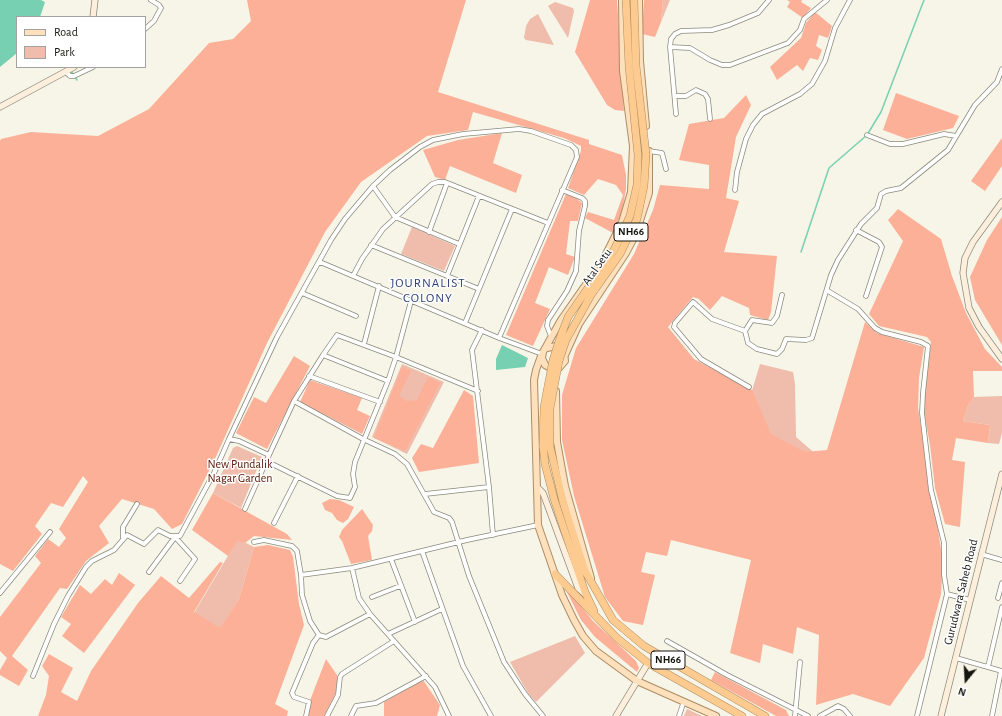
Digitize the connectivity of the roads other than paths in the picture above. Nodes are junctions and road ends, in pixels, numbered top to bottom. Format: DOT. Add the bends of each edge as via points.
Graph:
graph roads {
  1 [pos="95,0"];
  2 [pos="151,0"];
  3 [pos="622,0"];
  4 [pos="626,0"];
  5 [pos="634,0"];
  6 [pos="639,0"];
  7 [pos="769,0"];
  8 [pos="827,0"];
  9 [pos="850,0"];
  10 [pos="93,16"];
  11 [pos="146,28"];
  12 [pos="670,47"];
  13 [pos="72,68"];
  14 [pos="91,68"];
  15 [pos="1002,69"];
  16 [pos="66,72"];
  17 [pos="675,96"];
  18 [pos="0,107"];
  19 [pos="676,114"];
  20 [pos="710,119"];
  21 [pos="867,135"];
  22 [pos="956,136"];
  23 [pos="649,151"];
  24 [pos="666,169"];
  25 [pos="447,184"];
  26 [pos="373,186"];
  27 [pos="562,190"];
  28 [pos="735,190"];
  29 [pos="479,196"];
  30 [pos="1002,202"];
  31 [pos="512,209"];
  32 [pos="395,217"];
  33 [pos="548,223"];
  34 [pos="856,230"];
  35 [pos="429,232"];
  36 [pos="459,244"];
  37 [pos="371,245"];
  38 [pos="320,262"];
  39 [pos="353,276"];
  40 [pos="446,276"];
  41 [pos="379,286"];
  42 [pos="479,289"];
  43 [pos="828,291"];
  44 [pos="302,293"];
  45 [pos="782,295"];
  46 [pos="866,296"];
  47 [pos="411,301"];
  48 [pos="356,316"];
  49 [pos="465,323"];
  50 [pos="482,330"];
  51 [pos="745,332"];
  52 [pos="551,336"];
  53 [pos="498,338"];
  54 [pos="364,344"];
  55 [pos="547,348"];
  56 [pos="323,355"];
  57 [pos="542,355"];
  58 [pos="565,355"];
  59 [pos="396,357"];
  60 [pos="1002,359"];
  61 [pos="562,366"];
  62 [pos="309,376"];
  63 [pos="388,381"];
  64 [pos="749,386"];
  65 [pos="478,391"];
  66 [pos="294,401"];
  67 [pos="380,402"];
  68 [pos="229,439"];
  69 [pos="363,439"];
  70 [pos="547,446"];
  71 [pos="269,455"];
  72 [pos="266,460"];
  73 [pos="1002,474"];
  74 [pos="298,476"];
  75 [pos="489,487"];
  76 [pos="537,487"];
  77 [pos="425,494"];
  78 [pos="137,504"];
  79 [pos="245,509"];
  80 [pos="274,523"];
  81 [pos="538,526"];
  82 [pos="50,532"];
  83 [pos="493,535"];
  84 [pos="175,537"];
  85 [pos="123,538"];
  86 [pos="254,542"];
  87 [pos="458,542"];
  88 [pos="574,549"];
  89 [pos="422,551"];
  90 [pos="981,554"];
  91 [pos="391,559"];
  92 [pos="1002,560"];
  93 [pos="352,568"];
  94 [pos="149,572"];
  95 [pos="555,574"];
  96 [pos="301,575"];
  97 [pos="180,581"];
  98 [pos="592,581"];
  99 [pos="1002,582"];
  100 [pos="400,586"];
  101 [pos="0,593"];
  102 [pos="948,594"];
  103 [pos="587,596"];
  104 [pos="372,597"];
  105 [pos="998,598"];
  106 [pos="970,600"];
  107 [pos="1002,608"];
  108 [pos="442,609"];
  109 [pos="370,614"];
  110 [pos="597,618"];
  111 [pos="415,622"];
  112 [pos="388,634"];
  113 [pos="319,635"];
  114 [pos="394,641"];
  115 [pos="668,641"];
  116 [pos="956,658"];
  117 [pos="800,662"];
  118 [pos="648,663"];
  119 [pos="988,667"];
  120 [pos="1002,671"];
  121 [pos="33,676"];
  122 [pos="426,676"];
  123 [pos="636,681"];
  124 [pos="684,701"];
  125 [pos="795,710"];
  126 [pos="306,716"];
  127 [pos="327,716"];
  128 [pos="351,716"];
  129 [pos="450,716"];
  130 [pos="491,716"];
  131 [pos="543,716"];
  132 [pos="616,716"];
  133 [pos="679,716"];
  134 [pos="716,716"];
  135 [pos="742,716"];
  136 [pos="765,716"];
  137 [pos="795,716"];
  138 [pos="808,716"];
  139 [pos="820,716"];
  140 [pos="850,716"];
  141 [pos="917,716"];
  142 [pos="941,716"];
  143 [pos="992,716"];
  1 -- 10 [label="street"];
  2 -- 11 [label="street" via="160,8 154,21"];
  3 -- 52 [label="main road" via="623,71 633,146 631,192 622,222 603,260"];
  4 -- 70 [label="highway, Atal Setu / NH66, bridge" via="629,67 638,154 637,185 630,216 614,250 568,318 560,338 544,407"];
  5 -- 70 [label="highway, Atal Setu / NH66, bridge" via="636,66 646,154 644,186 637,219 620,254 591,295 566,340 558,361"];
  6 -- 23 [label="main road" via="640,61"];
  7 -- 12 [label="street" via="758,14 729,26 712,30 681,31 671,39"];
  8 -- 12 [label="street" via="804,19 800,30 788,44 730,65 716,63 690,48"];
  9 -- 28 [label="street" via="835,28 825,61 812,84 800,94 762,114 753,125 746,139"];
  12 -- 17 [label="street"];
  13 -- 16 [label="street"];
  14 -- 16 [label="street" via="74,76"];
  15 -- 22 [label="street" via="997,82 975,105"];
  16 -- 18 [label="street"];
  17 -- 19 [label="street"];
  17 -- 20 [label="street" via="686,96 696,90 705,94 708,98"];
  21 -- 22 [label="street" via="890,144 903,144 944,134"];
  22 -- 34 [label="street" via="948,150 901,188 886,190 881,194 877,208"];
  23 -- 24 [label="street" via="662,153"];
  23 -- 58 [label="main road" via="649,193 635,236 579,324"];
  25 -- 29 [label="street"];
  25 -- 32 [label="street" via="432,184"];
  25 -- 35 [label="street"];
  26 -- 27 [label="street" via="420,147 433,140 463,134 519,129 571,145 576,150 577,157"];
  26 -- 32 [label="street"];
  26 -- 38 [label="street" via="344,219"];
  27 -- 33 [label="street"];
  27 -- 52 [label="street" via="582,198 585,206 579,231 576,271 567,291 548,320 547,326"];
  29 -- 31 [label="street"];
  29 -- 36 [label="street"];
  30 -- 60 [label="street" via="973,242 965,258 963,273 969,308"];
  31 -- 33 [label="street"];
  31 -- 42 [label="street"];
  32 -- 35 [label="street"];
  32 -- 37 [label="street"];
  33 -- 53 [label="street"];
  34 -- 43 [label="street" via="831,275"];
  34 -- 46 [label="street" via="879,242 882,247"];
  35 -- 36 [label="street"];
  36 -- 40 [label="street"];
  37 -- 39 [label="street"];
  37 -- 40 [label="street"];
  38 -- 39 [label="street"];
  38 -- 44 [label="street"];
  39 -- 41 [label="street"];
  40 -- 42 [label="street"];
  41 -- 47 [label="street"];
  41 -- 54 [label="street"];
  42 -- 49 [label="street"];
  43 -- 51 [label="street" via="812,338 786,339 777,354 751,346"];
  43 -- 102 [label="street" via="858,309 882,332 928,346 922,413 931,490 944,543 944,575"];
  44 -- 48 [label="street"];
  44 -- 68 [label="street" via="277,337"];
  45 -- 51 [label="street" via="777,316 772,323 752,320"];
  47 -- 49 [label="street"];
  47 -- 59 [label="street"];
  49 -- 50 [label="street"];
  50 -- 53 [label="street"];
  50 -- 65 [label="street" via="472,350"];
  51 -- 64 [label="street" via="712,318 693,302 674,327 701,359"];
  52 -- 55 [label="main road"];
  53 -- 57 [label="street"];
  54 -- 56 [label="street" via="337,335"];
  54 -- 59 [label="street"];
  55 -- 57 [label="main road"];
  55 -- 58 [label="main road" via="556,346 562,349"];
  56 -- 62 [label="street"];
  56 -- 63 [label="street"];
  57 -- 61 [label="main road" via="543,363 549,368 557,369"];
  57 -- 76 [label="main road" via="534,380"];
  58 -- 61 [label="main road"];
  59 -- 63 [label="street"];
  59 -- 65 [label="street"];
  61 -- 98 [label="main road" via="555,398 557,442 564,486"];
  62 -- 66 [label="street"];
  62 -- 67 [label="street"];
  63 -- 67 [label="street"];
  65 -- 75 [label="street"];
  66 -- 69 [label="street"];
  66 -- 71 [label="street"];
  67 -- 69 [label="street"];
  68 -- 71 [label="street"];
  68 -- 84 [label="street" via="180,536"];
  69 -- 74 [label="street" via="353,468 355,487 350,498 337,496"];
  69 -- 77 [label="street" via="402,458"];
  70 -- 88 [label="highway, NH66" via="545,464 552,492"];
  71 -- 72 [label="street"];
  72 -- 74 [label="street"];
  72 -- 79 [label="street"];
  73 -- 90 [label="street, Gurudwara Saheb Road"];
  74 -- 80 [label="street"];
  75 -- 77 [label="street"];
  75 -- 83 [label="street"];
  76 -- 81 [label="main road"];
  76 -- 103 [label="street" via="543,493 578,588"];
  77 -- 87 [label="street" via="434,512 449,518 452,522"];
  78 -- 85 [label="street" via="125,523"];
  81 -- 83 [label="street"];
  81 -- 95 [label="main road"];
  82 -- 101 [label="street"];
  83 -- 87 [label="street"];
  84 -- 85 [label="street" via="158,530 144,544 131,536"];
  84 -- 94 [label="street"];
  84 -- 97 [label="street" via="195,559"];
  85 -- 121 [label="street" via="114,550 92,561 86,567 54,624"];
  86 -- 96 [label="street" via="264,540 292,546 296,551"];
  87 -- 89 [label="street"];
  87 -- 131 [label="street" via="504,662"];
  88 -- 98 [label="highway, NH66"];
  88 -- 103 [label="highway, NH66"];
  89 -- 91 [label="street"];
  89 -- 108 [label="street"];
  90 -- 92 [label="street"];
  90 -- 106 [label="street, Gurudwara Saheb Road"];
  91 -- 93 [label="street"];
  91 -- 100 [label="street"];
  93 -- 96 [label="street"];
  93 -- 109 [label="street" via="359,598"];
  95 -- 110 [label="highway"];
  95 -- 123 [label="main road" via="562,595 583,636 596,651"];
  96 -- 113 [label="street" via="302,595 310,621"];
  98 -- 136 [label="highway, NH66" via="613,620 644,646"];
  99 -- 105 [label="street"];
  100 -- 104 [label="street"];
  100 -- 111 [label="street"];
  102 -- 106 [label="street"];
  102 -- 141 [label="street"];
  103 -- 110 [label="highway, NH66"];
  106 -- 116 [label="street, Gurudwara Saheb Road"];
  107 -- 119 [label="street"];
  108 -- 111 [label="street"];
  108 -- 130 [label="street" via="463,666"];
  109 -- 112 [label="street"];
  109 -- 113 [label="street" via="326,637"];
  110 -- 118 [label="highway, NH66"];
  111 -- 112 [label="street"];
  112 -- 114 [label="street"];
  113 -- 126 [label="street" via="313,643 292,694 309,702"];
  114 -- 122 [label="street"];
  114 -- 127 [label="street" via="342,674 338,695"];
  115 -- 125 [label="street"];
  116 -- 119 [label="street"];
  116 -- 142 [label="street, Gurudwara Saheb Road"];
  117 -- 125 [label="street"];
  118 -- 123 [label="street, NH66"];
  118 -- 135 [label="highway"];
  119 -- 120 [label="street"];
  120 -- 143 [label="street"];
  122 -- 128 [label="street" via="376,703 356,706"];
  122 -- 129 [label="street" via="435,687"];
  123 -- 124 [label="main road, NH66"];
  123 -- 132 [label="street"];
  124 -- 133 [label="street"];
  124 -- 134 [label="main road, NH66"];
  125 -- 137 [label="street"];
  125 -- 138 [label="street"];
  139 -- 140 [label="street" via="838,706"];
}
